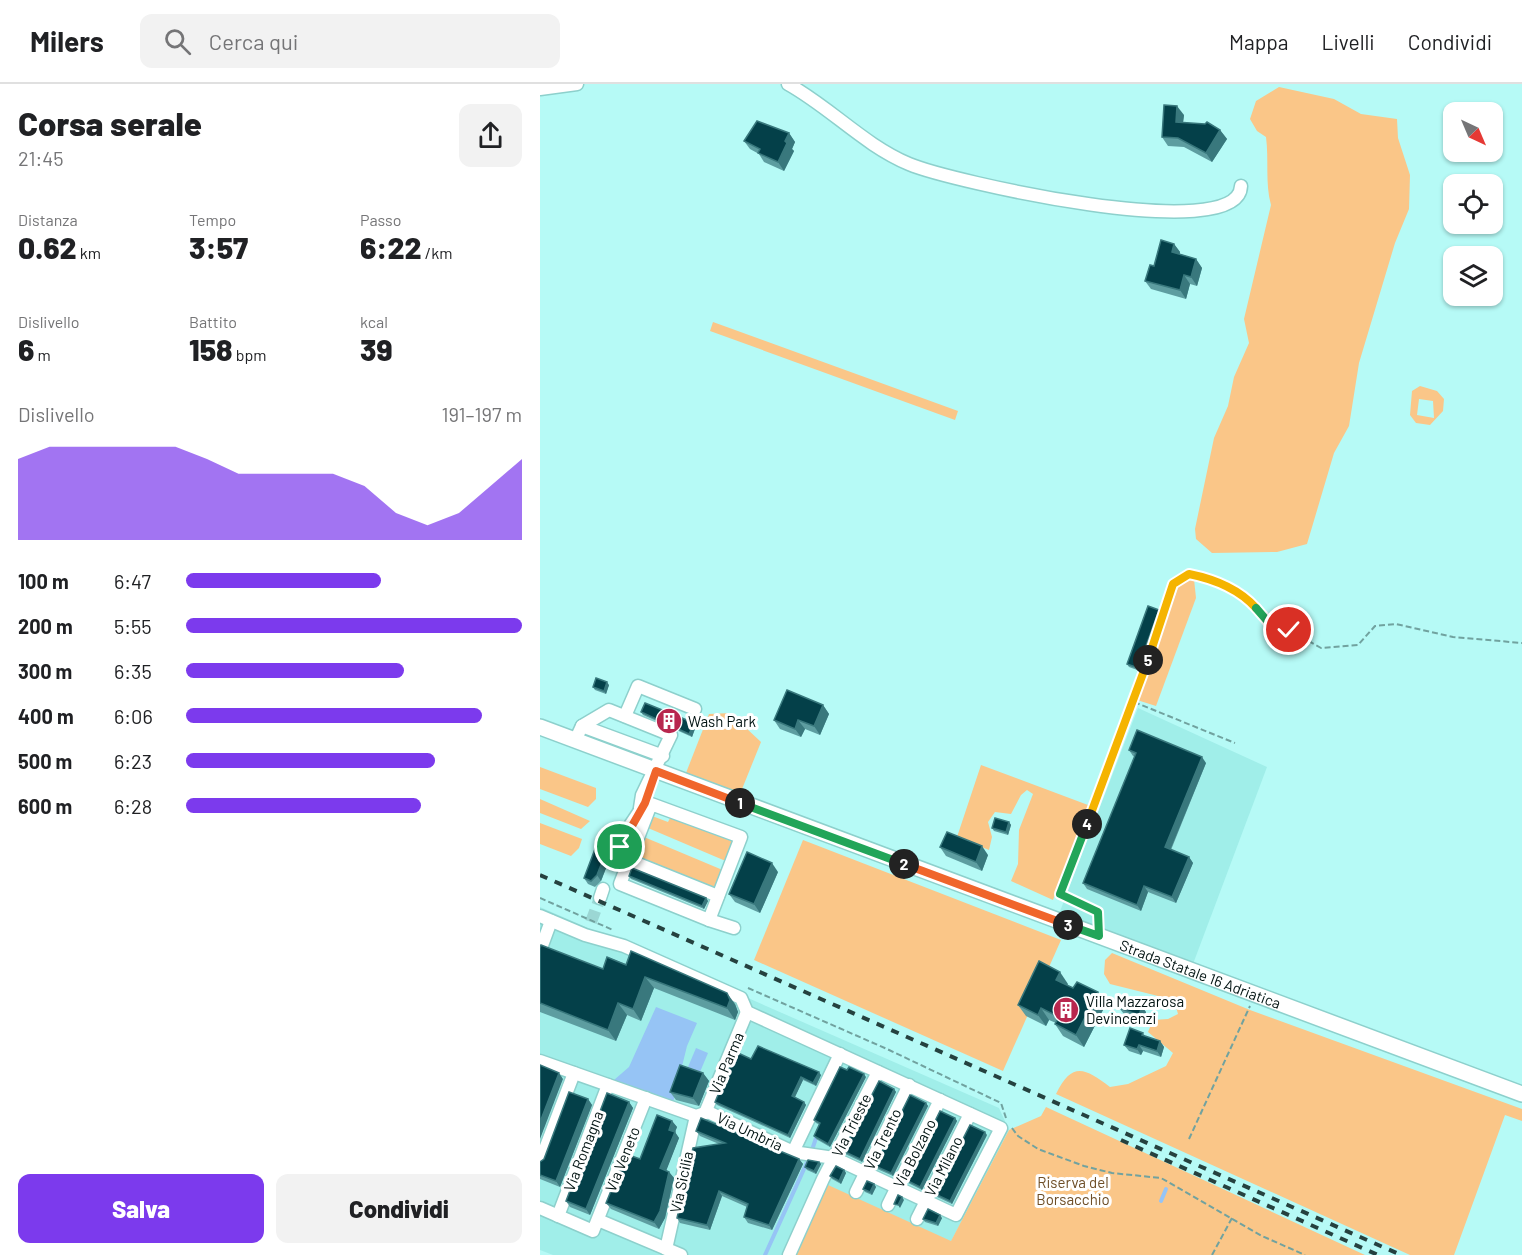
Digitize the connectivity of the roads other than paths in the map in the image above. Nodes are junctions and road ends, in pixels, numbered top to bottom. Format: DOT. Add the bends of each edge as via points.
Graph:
graph roads {
  1 [pos="577,84"];
  2 [pos="788,84"];
  3 [pos="540,89"];
  4 [pos="1241,186"];
  5 [pos="695,709"];
  6 [pos="625,716"];
  7 [pos="582,726"];
  8 [pos="540,727"];
  9 [pos="575,741"];
  10 [pos="663,756"];
  11 [pos="653,778"];
  12 [pos="629,860"];
  13 [pos="718,896"];
  14 [pos="546,918"];
  15 [pos="709,920"];
  16 [pos="591,922"];
  17 [pos="734,928"];
  18 [pos="585,935"];
  19 [pos="540,951"];
  20 [pos="747,1012"];
  21 [pos="840,1054"];
  22 [pos="540,1061"];
  23 [pos="878,1072"];
  24 [pos="574,1073"];
  25 [pos="608,1085"];
  26 [pos="909,1085"];
  27 [pos="1522,1094"];
  28 [pos="646,1098"];
  29 [pos="940,1100"];
  30 [pos="970,1113"];
  31 [pos="700,1114"];
  32 [pos="793,1152"];
  33 [pos="834,1158"];
  34 [pos="540,1162"];
  35 [pos="866,1172"];
  36 [pos="897,1186"];
  37 [pos="856,1192"];
  38 [pos="926,1200"];
  39 [pos="888,1205"];
  40 [pos="540,1208"];
  41 [pos="558,1216"];
  42 [pos="916,1219"];
  43 [pos="598,1220"];
  44 [pos="666,1248"];
  45 [pos="681,1255"];
  46 [pos="789,1255"];
  1 -- 3 [label="street"];
  2 -- 4 [label="street" via="882,151 912,166 968,183 1174,213 1225,206 1236,200"];
  5 -- 6 [label="street" via="638,686"];
  6 -- 7 [label="street" via="609,710"];
  6 -- 10 [label="street" via="672,735"];
  7 -- 9 [label="street"];
  7 -- 10 [label="street"];
  8 -- 9 [label="main road, Strada Statale 16 Adriatica"];
  9 -- 11 [label="main road, Strada Statale 16 Adriatica"];
  10 -- 11 [label="street"];
  11 -- 12 [label="street" via="647,798 616,857"];
  11 -- 27 [label="main road, Strada Statale 16 Adriatica" via="1099,936"];
  12 -- 13 [label="street"];
  12 -- 13 [label="street" via="651,804 741,837"];
  12 -- 15 [label="street" via="621,884"];
  13 -- 15 [label="street"];
  14 -- 18 [label="street"];
  14 -- 19 [label="street"];
  15 -- 17 [label="street"];
  16 -- 18 [label="street"];
  18 -- 20 [label="street" via="624,946 741,998"];
  20 -- 21 [label="street"];
  20 -- 31 [label="street, Via Parma"];
  21 -- 23 [label="street"];
  21 -- 32 [label="street"];
  22 -- 24 [label="street, Via Umbria"];
  23 -- 26 [label="street"];
  23 -- 33 [label="street, Via Trieste"];
  24 -- 25 [label="street, Via Umbria"];
  24 -- 34 [label="street"];
  25 -- 28 [label="street, Via Umbria"];
  25 -- 41 [label="street, Via Romagna"];
  26 -- 29 [label="street"];
  26 -- 35 [label="street, Via Trento"];
  28 -- 31 [label="street, Via Umbria"];
  28 -- 43 [label="street, Via Veneto"];
  29 -- 30 [label="street"];
  29 -- 36 [label="street, Via Bolzano"];
  30 -- 38 [label="street, Via Milano"];
  30 -- 38 [label="street, Via Umbria" via="1001,1128 956,1215"];
  31 -- 32 [label="street, Via Umbria" via="708,1112"];
  31 -- 44 [label="street, Via Sicilia"];
  32 -- 33 [label="street, Via Umbria"];
  33 -- 35 [label="street, Via Umbria"];
  33 -- 46 [label="street, Via Trieste"];
  35 -- 36 [label="street, Via Umbria"];
  35 -- 37 [label="street, Via Trento"];
  36 -- 38 [label="street, Via Umbria"];
  36 -- 39 [label="street, Via Bolzano"];
  38 -- 42 [label="street, Via Milano"];
  40 -- 41 [label="street"];
  41 -- 43 [label="street" via="593,1231"];
  43 -- 44 [label="street"];
  44 -- 45 [label="street"];
}
